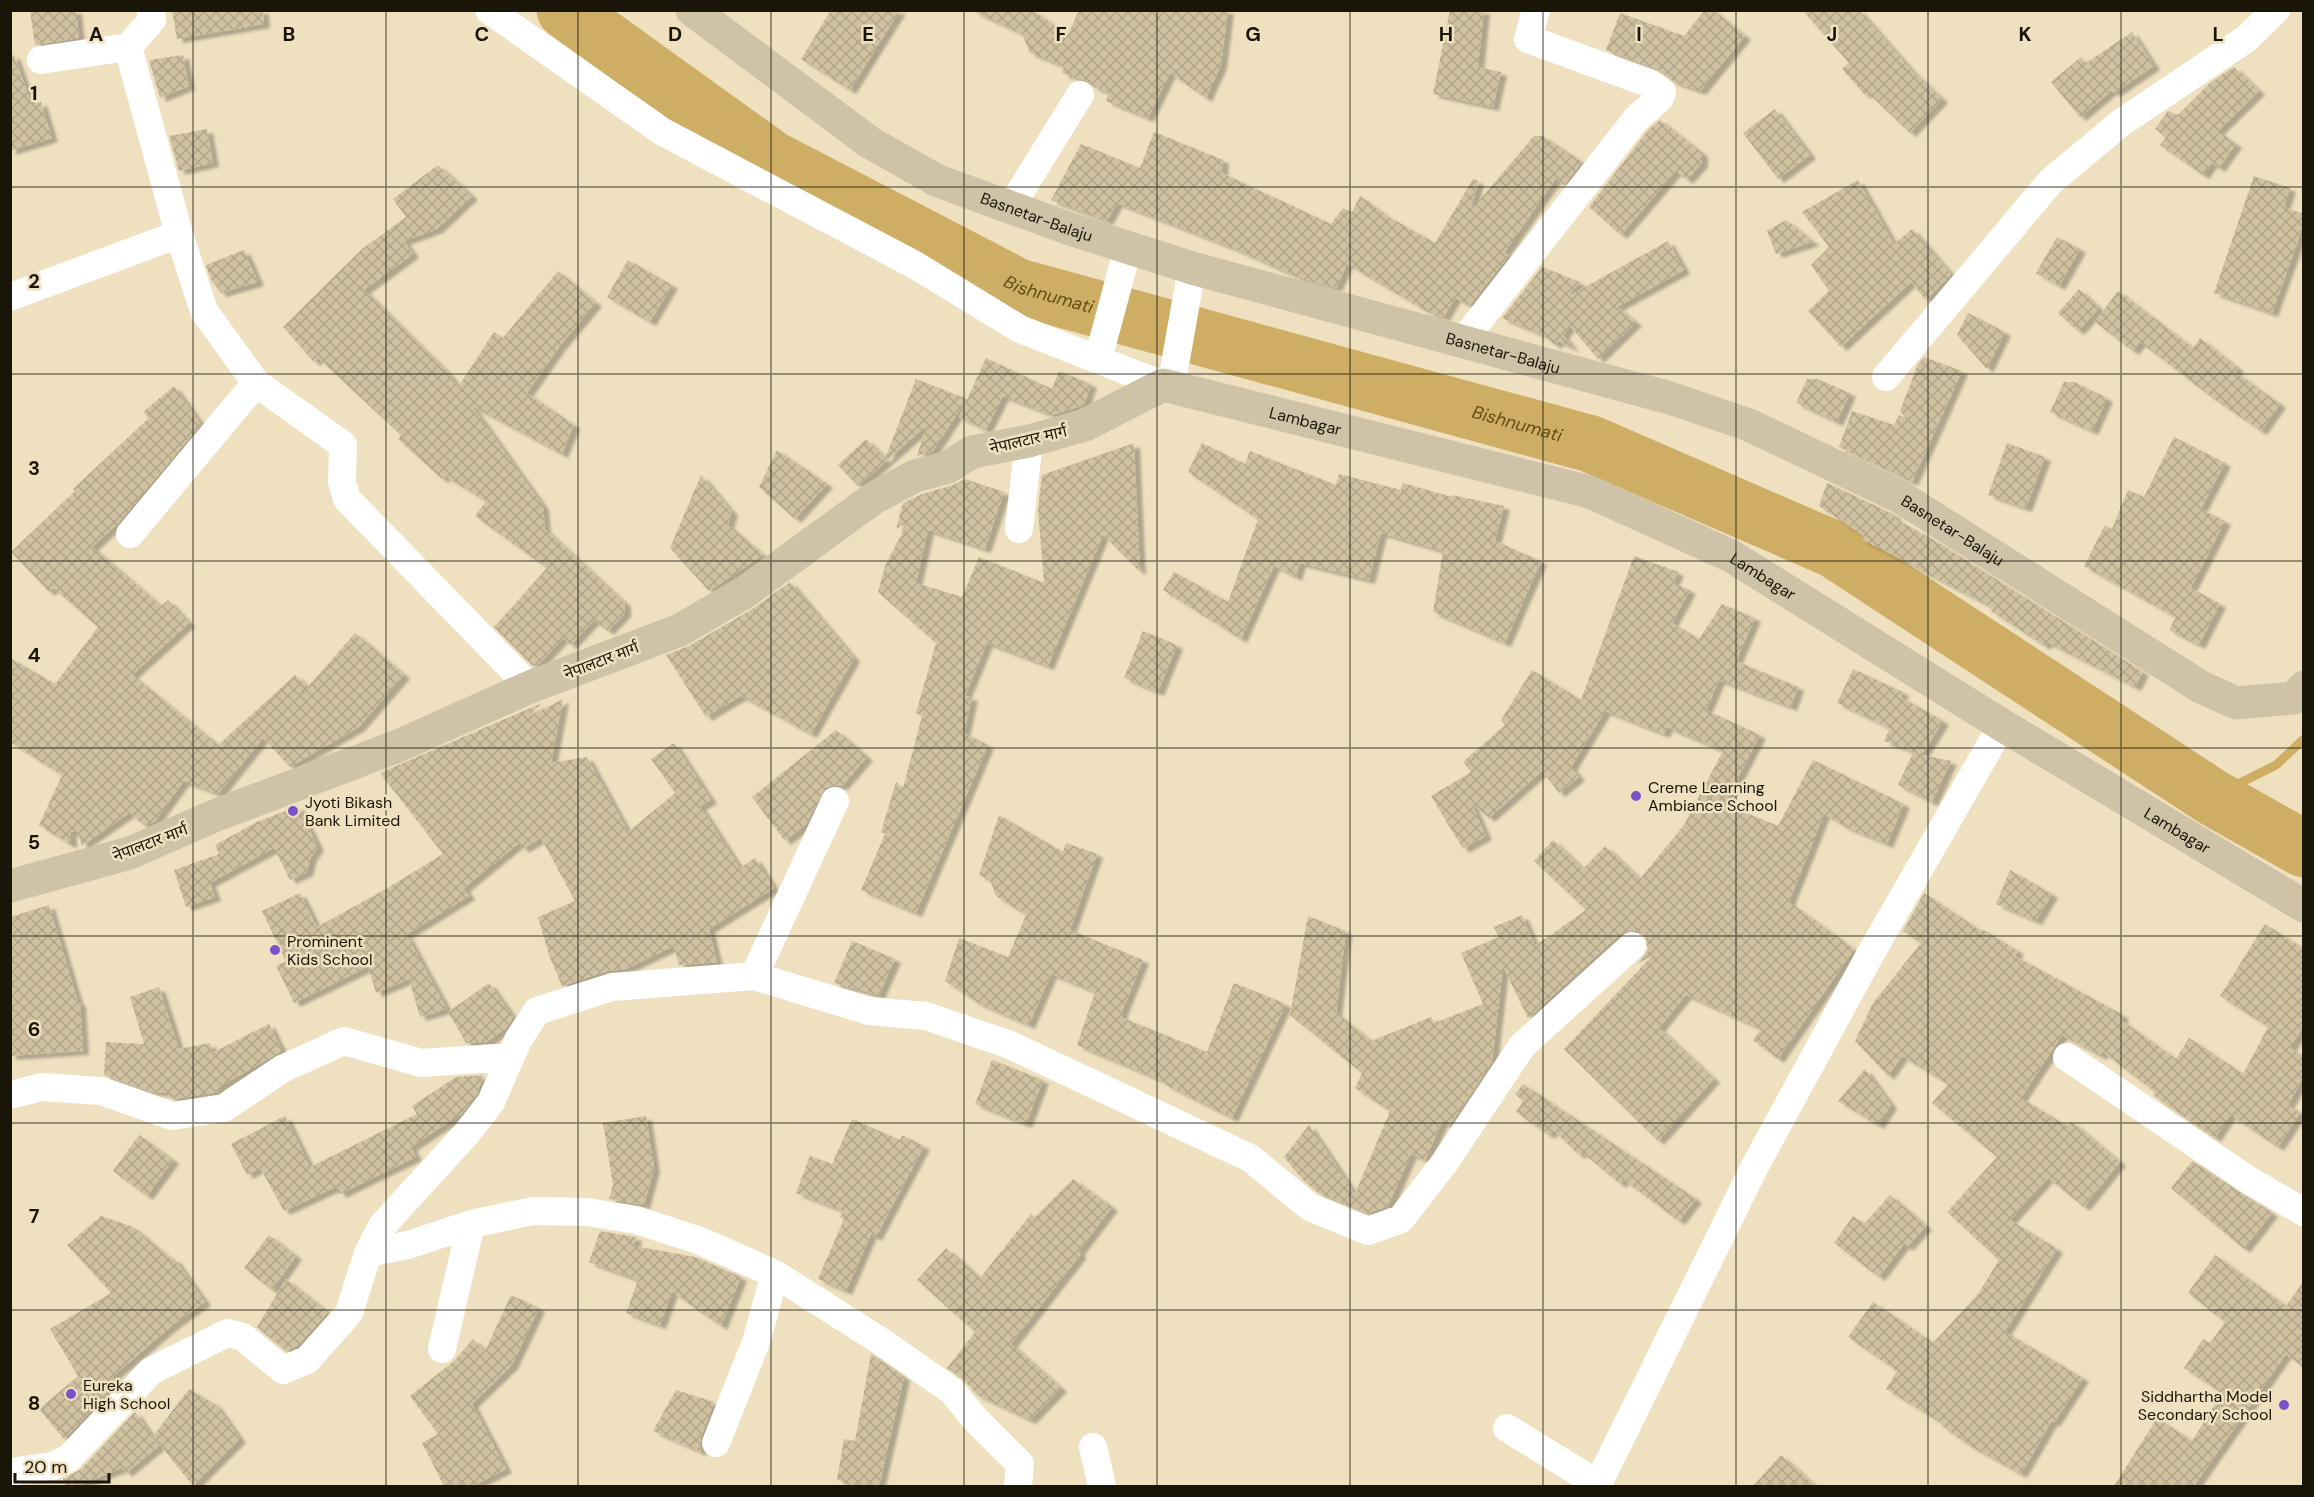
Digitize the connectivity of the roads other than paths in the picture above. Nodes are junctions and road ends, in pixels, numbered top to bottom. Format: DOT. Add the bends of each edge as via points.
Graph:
graph roads {
  1 [pos="151,10"];
  2 [pos="489,10"];
  3 [pos="692,10"];
  4 [pos="1536,10"];
  5 [pos="2276,10"];
  6 [pos="129,47"];
  7 [pos="41,60"];
  8 [pos="1080,95"];
  9 [pos="1010,208"];
  10 [pos="179,234"];
  11 [pos="1124,260"];
  12 [pos="1190,280"];
  13 [pos="10,297"];
  14 [pos="1463,342"];
  15 [pos="1101,346"];
  16 [pos="1171,377"];
  17 [pos="1886,377"];
  18 [pos="256,384"];
  19 [pos="1029,441"];
  20 [pos="1019,529"];
  21 [pos="130,534"];
  22 [pos="530,687"];
  23 [pos="2300,697"];
  24 [pos="2002,725"];
  25 [pos="835,801"];
  26 [pos="10,886"];
  27 [pos="2304,906"];
  28 [pos="1632,945"];
  29 [pos="754,976"];
  30 [pos="2067,1057"];
  31 [pos="510,1058"];
  32 [pos="10,1095"];
  33 [pos="2304,1212"];
  34 [pos="471,1224"];
  35 [pos="368,1253"];
  36 [pos="774,1274"];
  37 [pos="442,1349"];
  38 [pos="1507,1428"];
  39 [pos="716,1443"];
  40 [pos="1093,1448"];
  41 [pos="10,1472"];
  42 [pos="1598,1485"];
  43 [pos="1018,1486"];
  44 [pos="1102,1486"];
  1 -- 6 [label="street" via="152,20"];
  2 -- 15 [label="street" via="663,132 915,265 1020,329"];
  3 -- 9 [label="street, Basnetar-Balaju" via="868,142 938,181"];
  4 -- 14 [label="street" via="1528,39 1651,84 1662,92 1636,119"];
  5 -- 17 [label="street" via="2246,39 2122,122 2051,181"];
  6 -- 7 [label="street"];
  6 -- 10 [label="street"];
  8 -- 9 [label="street"];
  9 -- 11 [label="street, Basnetar-Balaju"];
  10 -- 13 [label="street"];
  10 -- 18 [label="street" via="204,311"];
  11 -- 12 [label="street, Basnetar-Balaju"];
  11 -- 15 [label="street"];
  12 -- 14 [label="street, Basnetar-Balaju"];
  12 -- 16 [label="street"];
  14 -- 23 [label="street, Basnetar-Balaju" via="1670,398 1749,425 1902,498 2201,687 2236,703"];
  15 -- 16 [label="street"];
  16 -- 19 [label="street, नेपालटार मार्ग" via="1084,425"];
  16 -- 24 [label="street, Lambagar" via="1590,492 1731,556"];
  18 -- 21 [label="street"];
  18 -- 22 [label="street" via="342,445 342,482 347,499"];
  19 -- 20 [label="street"];
  19 -- 22 [label="street, नेपालटार मार्ग" via="972,452 948,467 915,476 874,498 745,592 680,630"];
  22 -- 26 [label="street, नेपालटार मार्ग" via="398,746 214,816 130,853"];
  24 -- 27 [label="street, Lambagar"];
  24 -- 42 [label="street" via="1755,1166"];
  25 -- 29 [label="street"];
  28 -- 29 [label="street" via="1522,1046 1446,1162 1401,1219 1368,1232 1310,1207 1250,1158 1010,1045 926,1016 869,1011"];
  29 -- 31 [label="street" via="612,987 537,1011"];
  30 -- 33 [label="street" via="2250,1181"];
  31 -- 32 [label="street" via="421,1063 344,1041 282,1069 224,1108 172,1116 101,1091 42,1087"];
  31 -- 35 [label="street" via="491,1102 382,1226"];
  34 -- 35 [label="street" via="408,1245"];
  34 -- 36 [label="street" via="533,1211 587,1212 636,1220 698,1240"];
  34 -- 37 [label="street"];
  35 -- 41 [label="street" via="349,1313 307,1360 283,1370 243,1337 227,1332 151,1371 69,1458 52,1466"];
  36 -- 39 [label="street" via="756,1342"];
  36 -- 43 [label="street" via="952,1391 1020,1464"];
  38 -- 42 [label="street"];
  40 -- 44 [label="street"];
}
